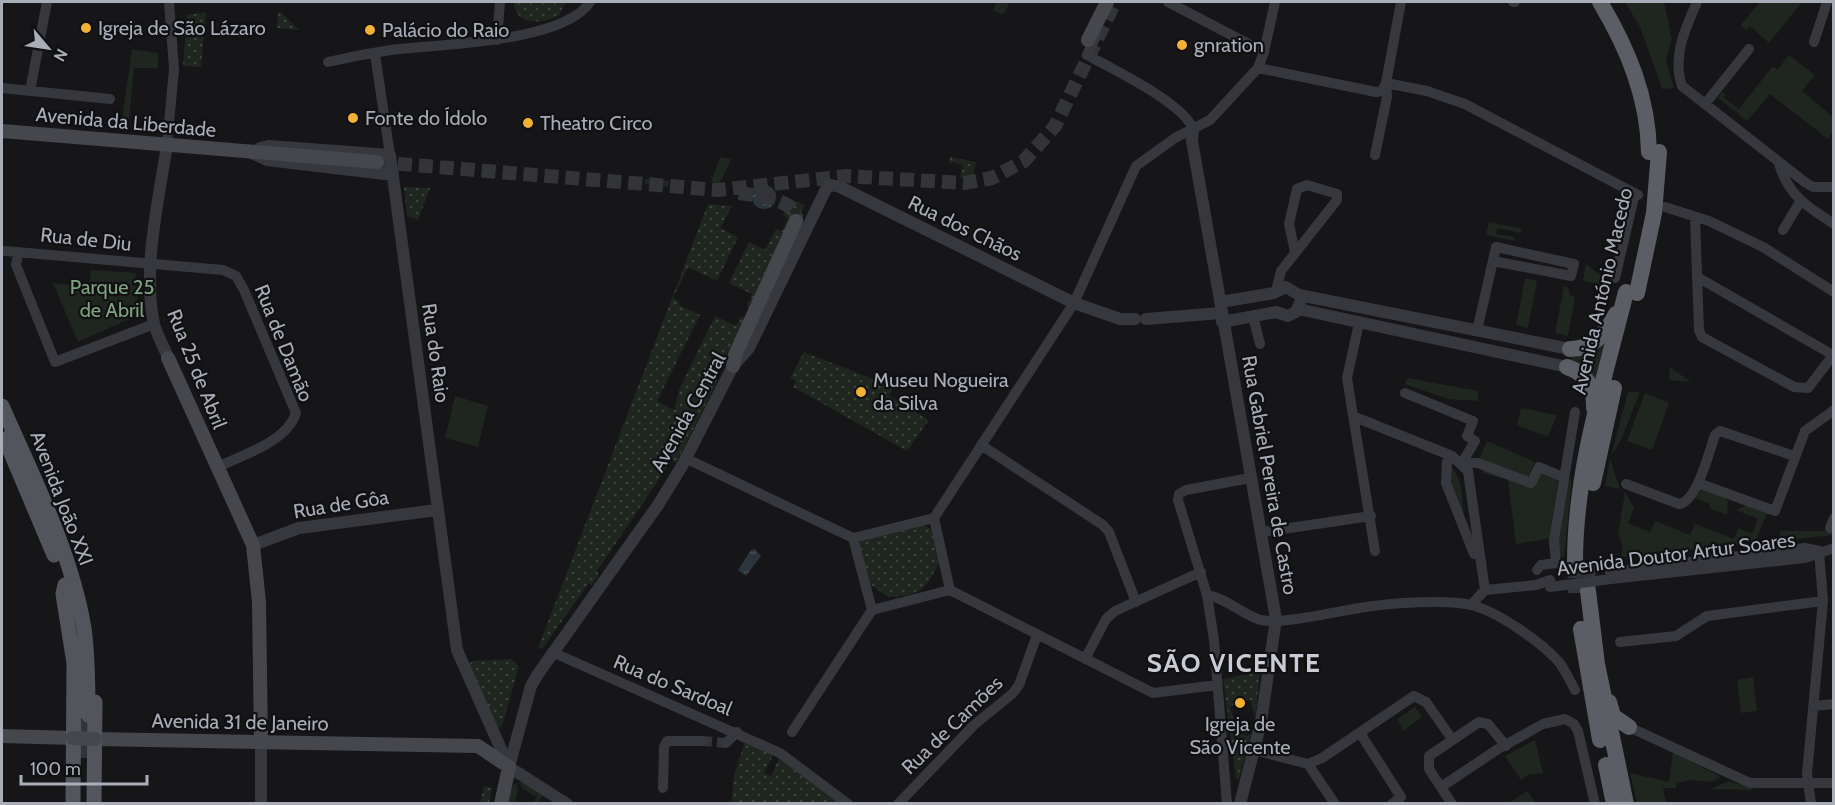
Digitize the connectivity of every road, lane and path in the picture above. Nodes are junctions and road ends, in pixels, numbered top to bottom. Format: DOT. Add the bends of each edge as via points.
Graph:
graph roads {
  1 [pos="47,2"];
  2 [pos="500,2"];
  3 [pos="590,2"];
  4 [pos="1107,2"];
  5 [pos="1113,2"];
  6 [pos="1168,2"];
  7 [pos="1275,2"];
  8 [pos="1401,2"];
  9 [pos="1600,2"];
  10 [pos="1612,2"];
  11 [pos="1697,2"];
  12 [pos="1827,2"];
  13 [pos="172,8"];
  14 [pos="497,40"];
  15 [pos="1088,40"];
  16 [pos="1814,42"];
  17 [pos="1749,48"];
  18 [pos="1264,52"];
  19 [pos="375,54"];
  20 [pos="328,62"];
  21 [pos="1257,68"];
  22 [pos="1386,83"];
  23 [pos="2,88"];
  24 [pos="30,91"];
  25 [pos="110,99"];
  26 [pos="1705,104"];
  27 [pos="1193,129"];
  28 [pos="2,131"];
  29 [pos="167,144"];
  30 [pos="247,151"];
  31 [pos="1654,152"];
  32 [pos="1375,154"];
  33 [pos="390,155"];
  34 [pos="377,162"];
  35 [pos="1779,164"];
  36 [pos="393,175"];
  37 [pos="1833,186"];
  38 [pos="840,187"];
  39 [pos="1800,202"];
  40 [pos="1665,207"];
  41 [pos="1695,218"];
  42 [pos="796,221"];
  43 [pos="1833,224"];
  44 [pos="1784,230"];
  45 [pos="5,251"];
  46 [pos="1295,252"];
  47 [pos="18,254"];
  48 [pos="1493,261"];
  49 [pos="151,265"];
  50 [pos="1615,278"];
  51 [pos="1699,278"];
  52 [pos="1275,292"];
  53 [pos="1833,292"];
  54 [pos="1632,293"];
  55 [pos="1299,296"];
  56 [pos="1074,303"];
  57 [pos="1298,309"];
  58 [pos="1221,312"];
  59 [pos="1276,312"];
  60 [pos="1253,316"];
  61 [pos="1417,318"];
  62 [pos="1359,323"];
  63 [pos="154,324"];
  64 [pos="1477,332"];
  65 [pos="1415,334"];
  66 [pos="1260,344"];
  67 [pos="1467,344"];
  68 [pos="1570,349"];
  69 [pos="1833,354"];
  70 [pos="168,358"];
  71 [pos="733,366"];
  72 [pos="1568,367"];
  73 [pos="1405,393"];
  74 [pos="2,406"];
  75 [pos="1833,410"];
  76 [pos="1575,412"];
  77 [pos="1355,417"];
  78 [pos="1592,429"];
  79 [pos="2,430"];
  80 [pos="981,445"];
  81 [pos="1794,456"];
  82 [pos="685,458"];
  83 [pos="1447,462"];
  84 [pos="1462,463"];
  85 [pos="218,467"];
  86 [pos="1563,477"];
  87 [pos="1250,478"];
  88 [pos="1698,483"];
  89 [pos="1626,484"];
  90 [pos="437,510"];
  91 [pos="1371,516"];
  92 [pos="934,518"];
  93 [pos="1262,532"];
  94 [pos="853,538"];
  95 [pos="253,545"];
  96 [pos="1833,548"];
  97 [pos="1375,551"];
  98 [pos="1819,551"];
  99 [pos="1474,554"];
  100 [pos="66,557"];
  101 [pos="1537,570"];
  102 [pos="1201,572"];
  103 [pos="65,585"];
  104 [pos="950,590"];
  105 [pos="1485,590"];
  106 [pos="1207,595"];
  107 [pos="1823,601"];
  108 [pos="1136,602"];
  109 [pos="1471,605"];
  110 [pos="872,610"];
  111 [pos="1276,619"];
  112 [pos="1037,635"];
  113 [pos="1620,642"];
  114 [pos="552,652"];
  115 [pos="1085,659"];
  116 [pos="1598,670"];
  117 [pos="1217,685"];
  118 [pos="1575,690"];
  119 [pos="1833,704"];
  120 [pos="1814,706"];
  121 [pos="488,724"];
  122 [pos="1629,727"];
  123 [pos="736,732"];
  124 [pos="792,732"];
  125 [pos="1360,733"];
  126 [pos="2,736"];
  127 [pos="73,738"];
  128 [pos="517,738"];
  129 [pos="95,739"];
  130 [pos="1452,739"];
  131 [pos="702,741"];
  132 [pos="261,742"];
  133 [pos="726,743"];
  134 [pos="498,744"];
  135 [pos="478,746"];
  136 [pos="1506,746"];
  137 [pos="1254,750"];
  138 [pos="1614,752"];
  139 [pos="1308,764"];
  140 [pos="509,767"];
  141 [pos="1809,782"];
  142 [pos="1833,783"];
  143 [pos="1226,785"];
  144 [pos="1441,787"];
  145 [pos="663,788"];
  146 [pos="1241,798"];
  147 [pos="73,804"];
  148 [pos="81,804"];
  149 [pos="87,804"];
  150 [pos="94,804"];
  151 [pos="261,804"];
  152 [pos="501,804"];
  153 [pos="567,804"];
  154 [pos="848,804"];
  155 [pos="898,804"];
  156 [pos="1227,804"];
  157 [pos="1335,804"];
  158 [pos="1392,804"];
  159 [pos="1452,804"];
  160 [pos="1595,804"];
  161 [pos="1614,804"];
  162 [pos="1626,804"];
  163 [pos="1811,804"];
  1 -- 24 [label="street"];
  2 -- 14 [label="street"];
  3 -- 14 [label="street" via="571,18"];
  4 -- 15 [label="main road"];
  5 -- 27 [label="street" via="1087,55 1150,90 1180,111"];
  6 -- 18 [label="street"];
  7 -- 18 [label="street"];
  8 -- 22 [label="street"];
  9 -- 31 [label="highway, Avenida António Macedo" via="1638,82"];
  10 -- 31 [label="highway, Avenida António Macedo" via="1647,77 1655,111"];
  11 -- 26 [label="street" via="1682,39 1677,72 1682,86"];
  12 -- 16 [label="street"];
  13 -- 29 [label="street, Rua 25 de Abril" via="174,69"];
  14 -- 19 [label="street"];
  17 -- 26 [label="street"];
  18 -- 21 [label="street"];
  19 -- 20 [label="street"];
  19 -- 33 [label="street, Rua do Raio"];
  21 -- 22 [label="street" via="1376,92 1382,91"];
  21 -- 27 [label="street" via="1222,110"];
  22 -- 32 [label="street" via="1387,97"];
  22 -- 50 [label="street" via="1465,104 1636,194"];
  23 -- 24 [label="street"];
  24 -- 25 [label="street"];
  26 -- 35 [label="street"];
  27 -- 56 [label="street" via="1136,166"];
  27 -- 58 [label="street, Rua Gabriel Pereira de Castro" via="1191,137"];
  28 -- 29 [label="main road, Avenida da Liberdade"];
  29 -- 30 [label="main road, Avenida da Liberdade"];
  29 -- 49 [label="street, Rua 25 de Abril"];
  30 -- 33 [label="street, Avenida da Liberdade" via="269,146"];
  30 -- 34 [label="main road, Avenida da Liberdade"];
  30 -- 36 [label="street, Avenida da Liberdade" via="267,160"];
  31 -- 54 [label="highway, Avenida António Macedo, bridge" via="1654,213"];
  33 -- 36 [label="street, Rua do Raio"];
  35 -- 37 [label="street" via="1814,186"];
  35 -- 39 [label="street"];
  36 -- 90 [label="street, Rua do Raio"];
  38 -- 56 [label="street, Rua dos Chãos"];
  38 -- 71 [label="street, Avenida Central" via="831,185 825,189 749,348"];
  39 -- 43 [label="street"];
  39 -- 44 [label="street"];
  40 -- 41 [label="street"];
  41 -- 51 [label="street"];
  41 -- 53 [label="street" via="1763,247"];
  42 -- 71 [label="main road"];
  45 -- 47 [label="street, Rua de Diu"];
  46 -- 46 [label="street" via="1337,200 1336,194 1307,185 1297,189 1289,224"];
  46 -- 52 [label="street" via="1281,271"];
  47 -- 49 [label="street, Rua de Diu" via="26,251"];
  47 -- 63 [label="street, Rua de Diu" via="16,265 55,362"];
  48 -- 48 [label="street" via="1571,276 1574,264 1496,247"];
  48 -- 64 [label="street"];
  49 -- 63 [label="street, Rua 25 de Abril"];
  49 -- 85 [label="street, Rua de Damão" via="223,270 236,276 294,404 293,422 278,436"];
  51 -- 69 [label="street"];
  51 -- 69 [label="street" via="1698,330 1702,337 1794,387 1808,388"];
  52 -- 55 [label="street" via="1286,287"];
  52 -- 58 [label="street"];
  52 -- 59 [label="street" via="1272,303"];
  54 -- 68 [label="highway" via="1600,337 1585,347"];
  54 -- 78 [label="highway, Avenida António Macedo"];
  54 -- 78 [label="highway, Avenida António Macedo" via="1581,561 1576,521"];
  55 -- 57 [label="street"];
  55 -- 61 [label="street"];
  56 -- 58 [label="street, Rua dos Chãos" via="1120,319"];
  56 -- 80 [label="street"];
  57 -- 59 [label="street" via="1288,316"];
  57 -- 62 [label="street"];
  58 -- 60 [label="street"];
  58 -- 87 [label="street, Rua Gabriel Pereira de Castro"];
  59 -- 60 [label="street"];
  60 -- 66 [label="street"];
  61 -- 64 [label="street"];
  61 -- 65 [label="street"];
  62 -- 65 [label="street"];
  62 -- 77 [label="street" via="1347,378"];
  63 -- 70 [label="street, Rua 25 de Abril"];
  64 -- 67 [label="street"];
  64 -- 68 [label="street"];
  65 -- 67 [label="street"];
  67 -- 72 [label="street"];
  70 -- 85 [label="main road, Rua 25 de Abril"];
  71 -- 82 [label="street, Avenida Central"];
  72 -- 78 [label="highway" via="1581,373 1591,387 1595,405"];
  73 -- 84 [label="street" via="1473,421 1467,436 1475,441"];
  74 -- 100 [label="main road, Avenida João XXI"];
  75 -- 81 [label="street" via="1805,431"];
  76 -- 86 [label="street"];
  77 -- 84 [label="street"];
  77 -- 91 [label="street"];
  79 -- 103 [label="main road, Avenida João XXI"];
  80 -- 92 [label="street"];
  80 -- 108 [label="street" via="1103,525"];
  81 -- 88 [label="street" via="1720,431 1715,435"];
  81 -- 88 [label="street" via="1774,511"];
  82 -- 94 [label="street"];
  82 -- 114 [label="street, Avenida Central" via="640,533"];
  83 -- 99 [label="street" via="1446,483"];
  84 -- 86 [label="street" via="1478,463 1531,483 1539,466"];
  84 -- 105 [label="street" via="1468,471"];
  85 -- 95 [label="main road, Rua 25 de Abril"];
  86 -- 101 [label="street" via="1554,540 1556,563 1541,565"];
  87 -- 93 [label="street, Rua Gabriel Pereira de Castro"];
  87 -- 102 [label="street" via="1179,494"];
  88 -- 89 [label="street" via="1690,499 1679,504"];
  90 -- 95 [label="street, Rua de Gôa" via="299,528"];
  90 -- 121 [label="street, Rua do Raio" via="457,650 464,655"];
  91 -- 93 [label="street"];
  91 -- 97 [label="street"];
  92 -- 94 [label="street"];
  92 -- 104 [label="street"];
  93 -- 111 [label="street, Rua Gabriel Pereira de Castro"];
  94 -- 110 [label="street"];
  95 -- 132 [label="main road, Rua 25 de Abril" via="259,602"];
  96 -- 98 [label="street, Avenida Doutor Artur Soares"];
  98 -- 105 [label="street, Avenida Doutor Artur Soares" via="1805,548"];
  98 -- 107 [label="street"];
  100 -- 103 [label="main road, Avenida João XXI" via="84,627 88,669 85,715 77,628"];
  100 -- 129 [label="main road" via="82,589 90,625 95,670"];
  102 -- 106 [label="street"];
  102 -- 108 [label="street"];
  103 -- 127 [label="main road" via="63,594 74,663"];
  104 -- 110 [label="street"];
  104 -- 112 [label="street"];
  105 -- 109 [label="street"];
  106 -- 111 [label="street" via="1262,620"];
  106 -- 117 [label="street"];
  107 -- 113 [label="street" via="1707,616 1676,636"];
  107 -- 120 [label="street"];
  108 -- 115 [label="street" via="1106,619"];
  109 -- 111 [label="street" via="1449,602 1366,607"];
  109 -- 118 [label="street" via="1544,648 1560,664"];
  110 -- 124 [label="street"];
  111 -- 137 [label="street, Rua Gabriel Pereira de Castro"];
  112 -- 115 [label="street"];
  112 -- 155 [label="street, Rua de Camões" via="1012,694 974,725"];
  114 -- 123 [label="street, Rua do Sardoal"];
  114 -- 128 [label="street, Avenida Central" via="531,686"];
  115 -- 117 [label="street" via="1153,693"];
  116 -- 122 [label="highway" via="1613,716"];
  116 -- 138 [label="highway"];
  116 -- 161 [label="highway" via="1582,592 1589,687"];
  117 -- 143 [label="street"];
  119 -- 120 [label="street"];
  120 -- 141 [label="street"];
  121 -- 134 [label="street, Rua do Raio"];
  121 -- 135 [label="street"];
  122 -- 138 [label="highway" via="1618,730"];
  122 -- 141 [label="street" via="1750,783"];
  123 -- 133 [label="street"];
  123 -- 154 [label="street, Rua do Sardoal" via="780,753"];
  125 -- 130 [label="street" via="1414,696 1426,702"];
  125 -- 139 [label="street"];
  125 -- 158 [label="street" via="1401,797"];
  126 -- 127 [label="main road, Avenida 31 de Janeiro"];
  127 -- 129 [label="main road, Avenida 31 de Janeiro, bridge"];
  127 -- 147 [label="main road"];
  128 -- 134 [label="street"];
  128 -- 140 [label="street, Avenida Central"];
  129 -- 132 [label="main road, Avenida 31 de Janeiro"];
  129 -- 150 [label="main road"];
  130 -- 136 [label="street" via="1479,722 1488,724"];
  130 -- 144 [label="street" via="1429,756 1429,769"];
  131 -- 145 [label="street" via="667,741"];
  132 -- 135 [label="main road, Avenida 31 de Janeiro"];
  132 -- 151 [label="street"];
  134 -- 135 [label="street"];
  134 -- 140 [label="street, Rua do Raio"];
  135 -- 140 [label="main road"];
  136 -- 144 [label="street"];
  136 -- 160 [label="street" via="1552,721 1565,719 1574,724"];
  137 -- 139 [label="street"];
  137 -- 146 [label="street, Rua Gabriel Pereira de Castro"];
  138 -- 162 [label="highway"];
  139 -- 157 [label="street"];
  140 -- 152 [label="main road"];
  140 -- 153 [label="street"];
  141 -- 142 [label="street"];
  141 -- 163 [label="street"];
  143 -- 146 [label="street"];
  143 -- 156 [label="street"];
  144 -- 159 [label="street"];
  148 -- 149 [label="main road" via="84,758"];
}
